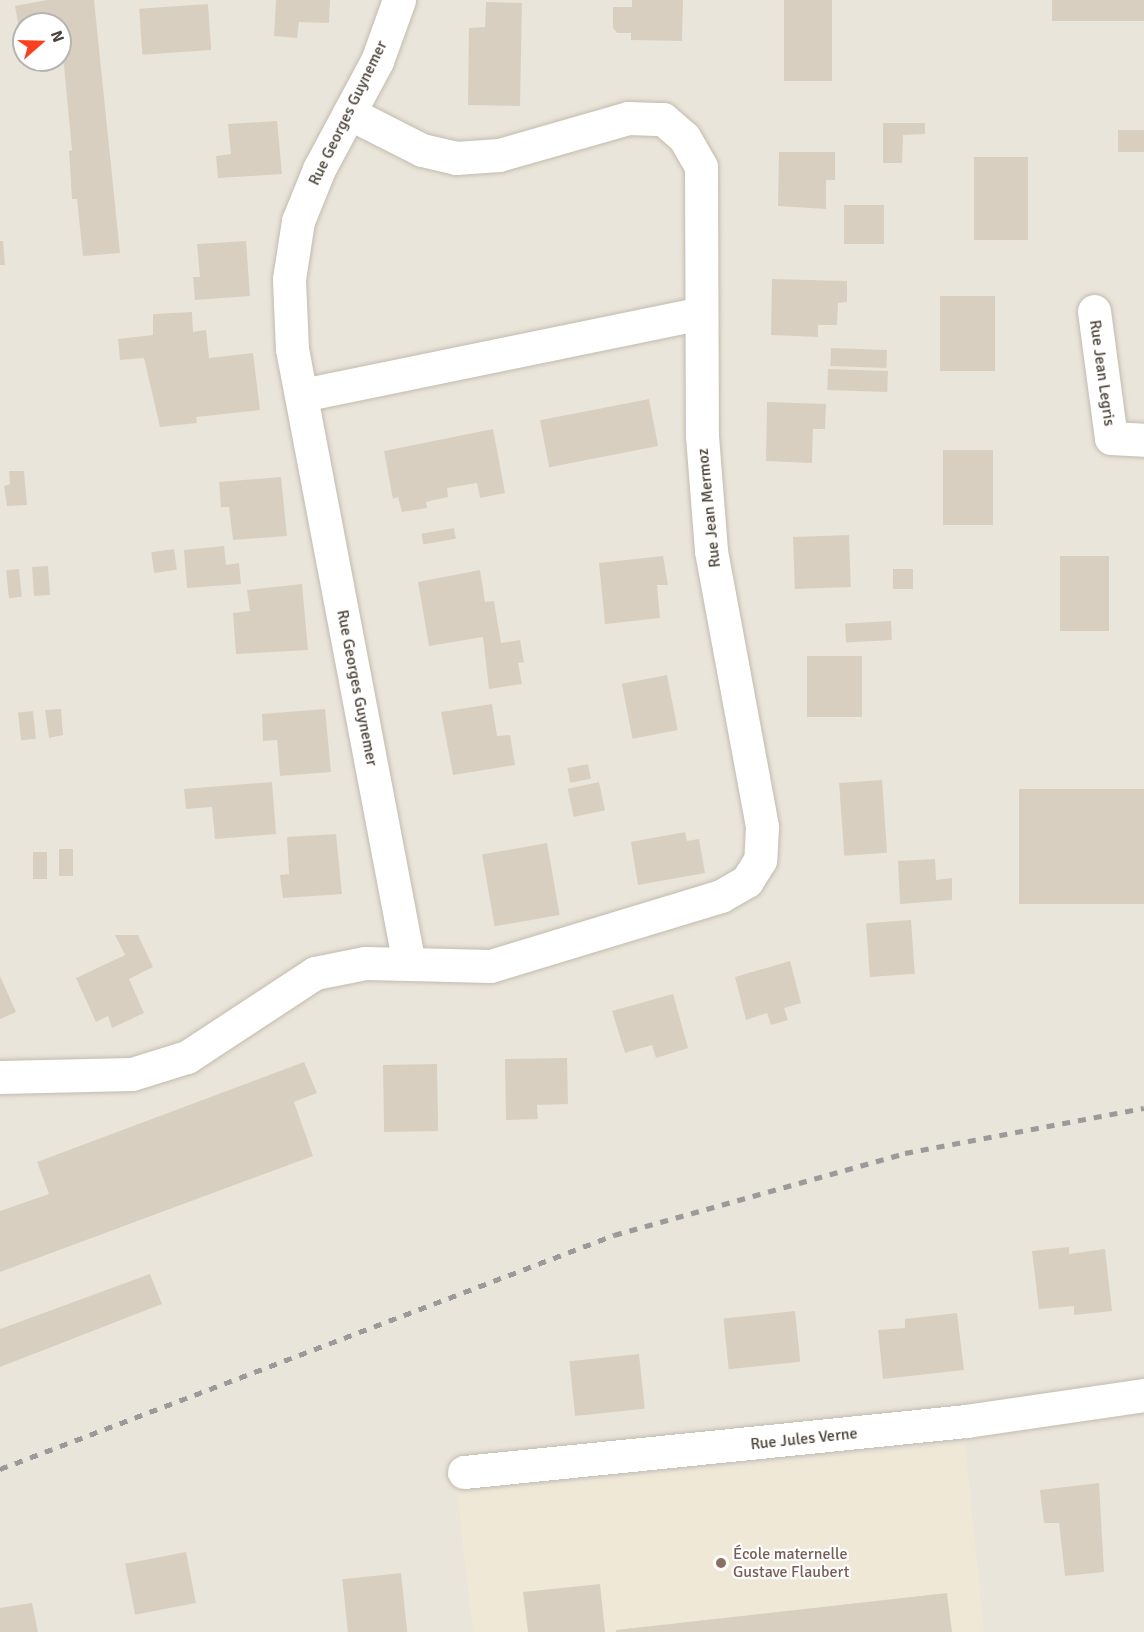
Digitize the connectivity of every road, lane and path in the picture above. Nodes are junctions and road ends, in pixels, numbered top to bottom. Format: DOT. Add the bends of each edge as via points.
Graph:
graph roads {
  1 [pos="399,0"];
  2 [pos="349,113"];
  3 [pos="1094,311"];
  4 [pos="700,313"];
  5 [pos="302,395"];
  6 [pos="1144,440"];
  7 [pos="409,964"];
  8 [pos="0,1077"];
  9 [pos="1144,1395"];
  10 [pos="464,1472"];
  1 -- 2 [label="street, Rue Georges Guynemer" via="377,61"];
  2 -- 4 [label="street, Rue Jean Mermoz" via="422,150 456,158 499,155 628,118 663,119 684,137 701,167"];
  2 -- 5 [label="street, Rue Georges Guynemer" via="318,169 298,221 288,279 292,349"];
  3 -- 6 [label="street, Rue Jean Legris" via="1111,438"];
  4 -- 5 [label="street"];
  4 -- 7 [label="street, Rue Jean Mermoz" via="702,435 711,551 762,828 760,860 747,881 721,896 490,966"];
  5 -- 7 [label="street, Rue Georges Guynemer"];
  7 -- 8 [label="street" via="365,963 315,973 187,1058 132,1074"];
  9 -- 10 [label="street, Rue Jules Verne" via="966,1421"];
}
